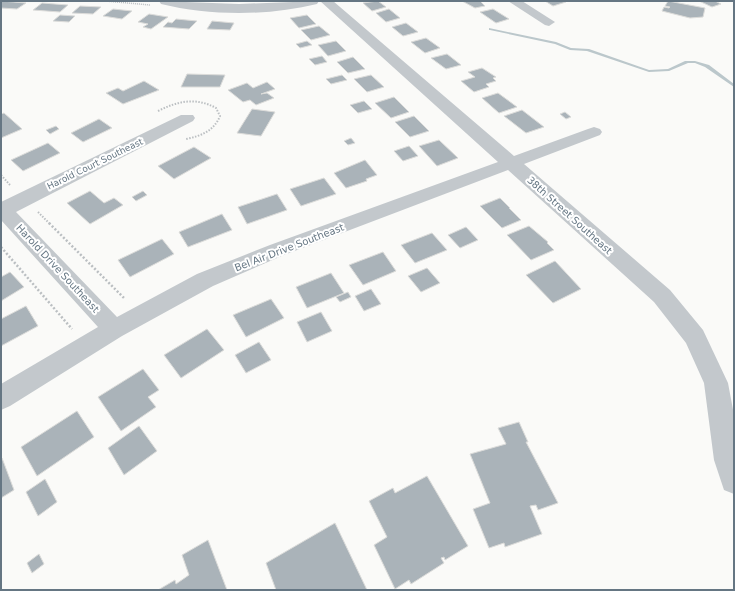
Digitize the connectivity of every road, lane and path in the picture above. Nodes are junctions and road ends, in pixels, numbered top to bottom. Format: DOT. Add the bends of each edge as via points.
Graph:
graph roads {
  1 [pos="164,1"];
  2 [pos="313,1"];
  3 [pos="326,1"];
  4 [pos="514,1"];
  5 [pos="549,22"];
  6 [pos="187,118"];
  7 [pos="594,132"];
  8 [pos="512,163"];
  9 [pos="2,209"];
  10 [pos="35,210"];
  11 [pos="1,247"];
  12 [pos="128,302"];
  13 [pos="114,329"];
  14 [pos="76,333"];
  15 [pos="1,398"];
  16 [pos="734,480"];
  1 -- 2 [label="street" via="251,9"];
  3 -- 8 [label="street, 38th Street Southeast"];
  4 -- 5 [label="street"];
  6 -- 9 [label="street, Harold Court Southeast"];
  7 -- 8 [label="street, Bel Air Drive Southeast"];
  8 -- 13 [label="street, Bel Air Drive Southeast" via="277,250 205,280"];
  8 -- 16 [label="street, 38th Street Southeast" via="662,296 695,337 716,383 728,460"];
  9 -- 13 [label="street, Harold Drive Southeast"];
  10 -- 12 [label="path"];
  11 -- 14 [label="path"];
  13 -- 15 [label="street, Bel Air Drive Southeast"];
}
